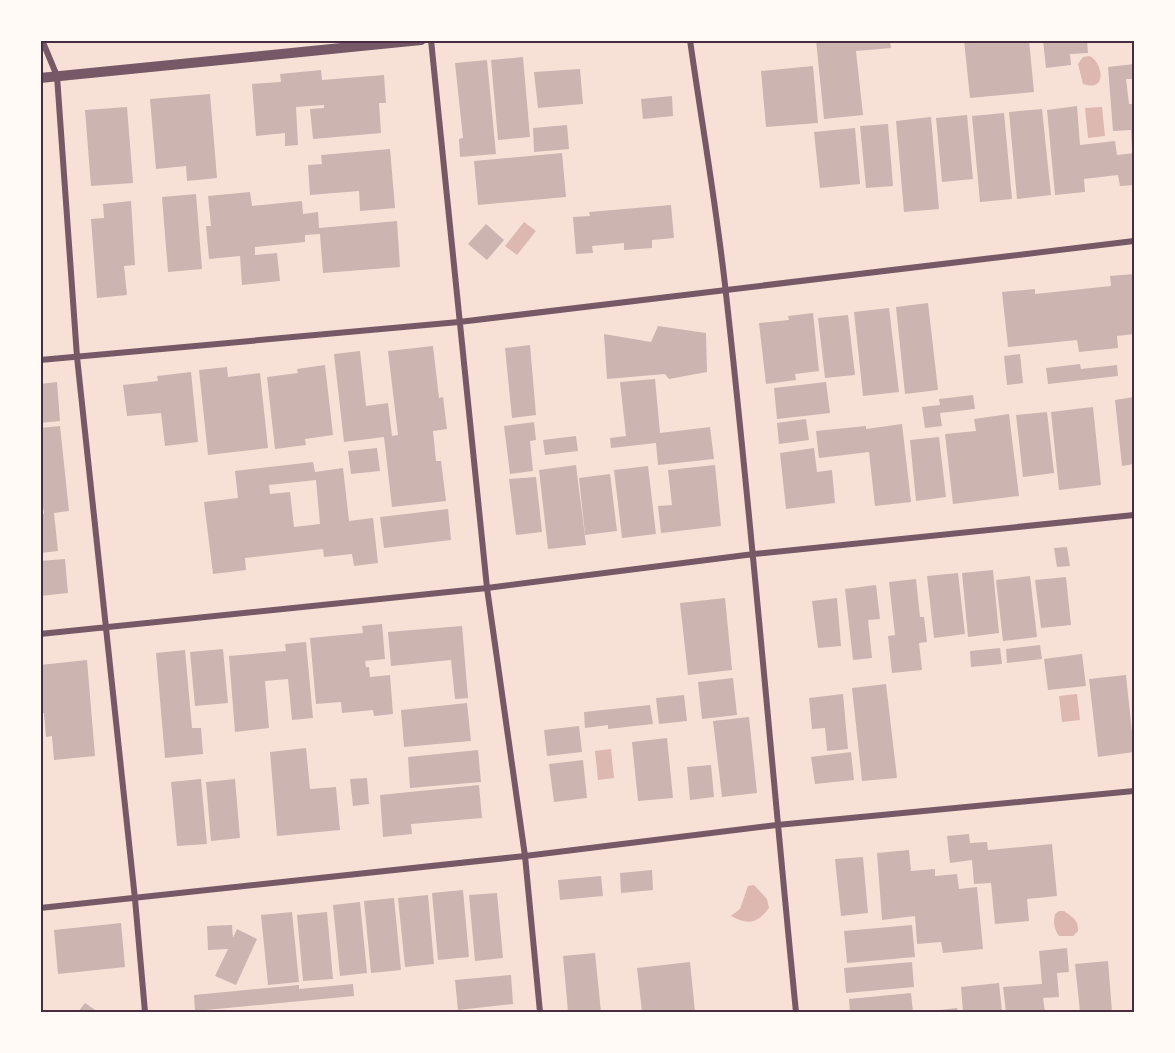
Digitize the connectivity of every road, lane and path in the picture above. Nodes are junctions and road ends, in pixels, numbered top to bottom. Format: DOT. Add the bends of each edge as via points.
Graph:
graph roads {
  1 [pos="42,40"];
  2 [pos="421,40"];
  3 [pos="431,40"];
  4 [pos="690,40"];
  5 [pos="57,76"];
  6 [pos="40,78"];
  7 [pos="1134,241"];
  8 [pos="726,290"];
  9 [pos="459,322"];
  10 [pos="77,357"];
  11 [pos="40,360"];
  12 [pos="1134,514"];
  13 [pos="754,554"];
  14 [pos="487,588"];
  15 [pos="107,626"];
  16 [pos="40,634"];
  17 [pos="1134,790"];
  18 [pos="777,825"];
  19 [pos="525,855"];
  20 [pos="135,899"];
  21 [pos="40,908"];
  22 [pos="145,1012"];
  23 [pos="540,1012"];
  24 [pos="796,1012"];
  1 -- 5 [label="street"];
  2 -- 5 [label="street"];
  3 -- 9 [label="street"];
  4 -- 8 [label="street"];
  5 -- 6 [label="street"];
  5 -- 10 [label="street"];
  7 -- 8 [label="street"];
  8 -- 9 [label="street"];
  8 -- 13 [label="street"];
  9 -- 10 [label="street"];
  9 -- 14 [label="street"];
  10 -- 11 [label="street"];
  10 -- 15 [label="street"];
  12 -- 13 [label="street"];
  13 -- 14 [label="street"];
  13 -- 18 [label="street"];
  14 -- 15 [label="street"];
  14 -- 19 [label="street"];
  15 -- 16 [label="street"];
  15 -- 20 [label="street"];
  17 -- 18 [label="street"];
  18 -- 19 [label="street"];
  18 -- 24 [label="street"];
  19 -- 20 [label="street"];
  19 -- 23 [label="street"];
  20 -- 21 [label="street"];
  20 -- 22 [label="street"];
}
